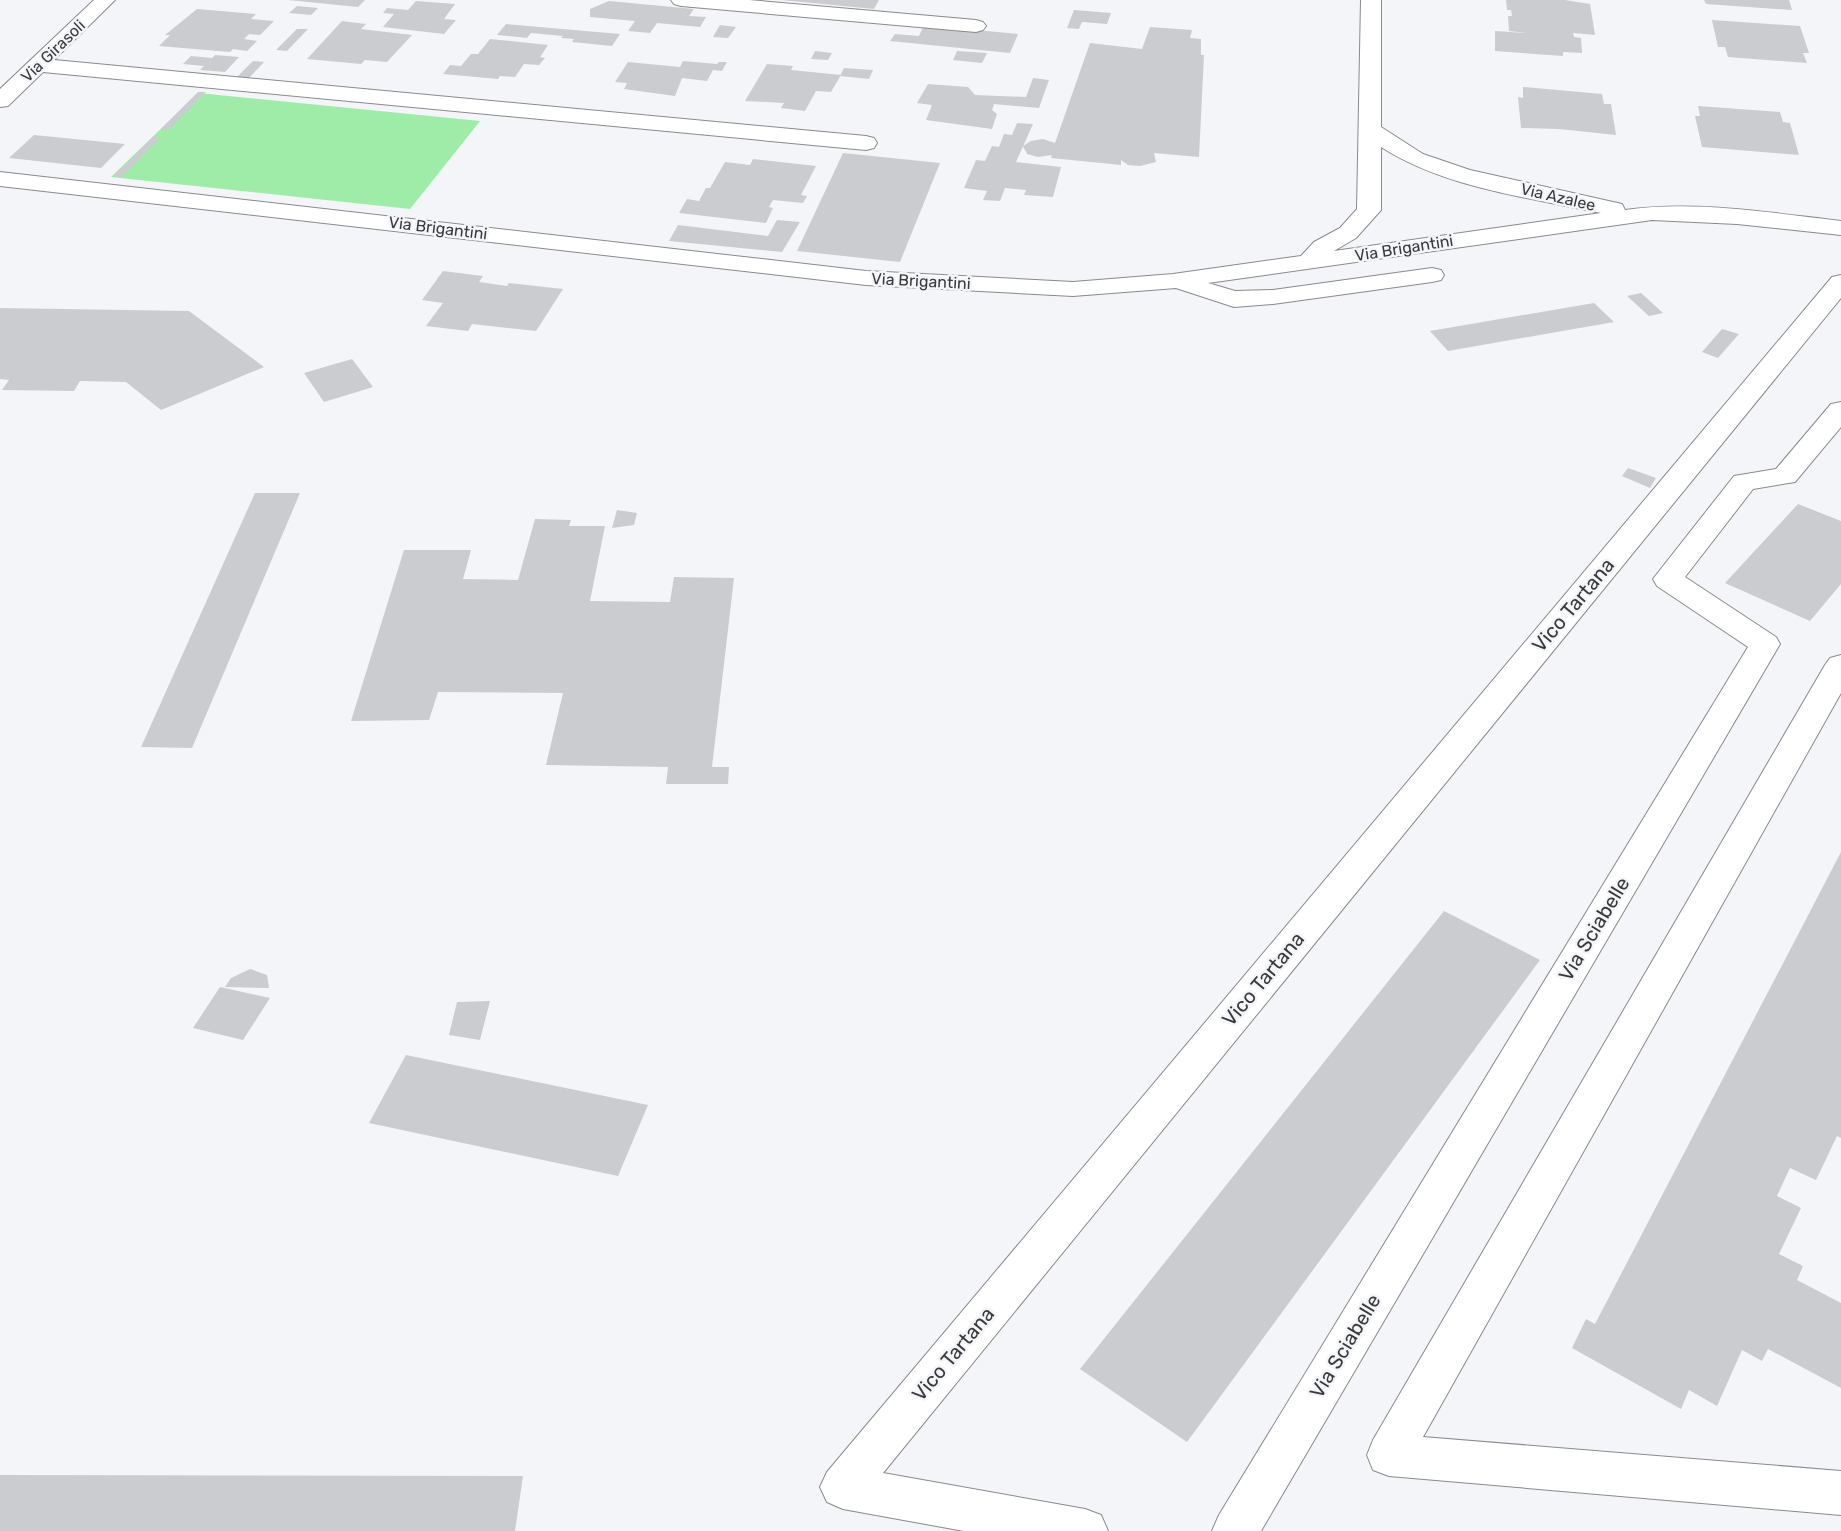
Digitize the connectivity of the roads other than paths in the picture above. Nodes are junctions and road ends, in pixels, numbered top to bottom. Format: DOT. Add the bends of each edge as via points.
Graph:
graph roads {
  1 [pos="105,0"];
  2 [pos="681,0"];
  3 [pos="1371,0"];
  4 [pos="976,26"];
  5 [pos="39,64"];
  6 [pos="0,101"];
  7 [pos="1370,130"];
  8 [pos="866,143"];
  9 [pos="1464,176"];
  10 [pos="0,179"];
  11 [pos="1369,210"];
  12 [pos="1652,213"];
  13 [pos="1504,216"];
  14 [pos="1841,228"];
  15 [pos="1414,246"];
  16 [pos="1306,262"];
  17 [pos="1432,275"];
  18 [pos="1173,281"];
  19 [pos="1841,282"];
  20 [pos="1841,410"];
  21 [pos="1841,665"];
  22 [pos="1841,1493"];
  23 [pos="1085,1531"];
  24 [pos="1235,1531"];
  1 -- 5 [label="street, Via Girasoli"];
  2 -- 4 [label="street"];
  3 -- 7 [label="street"];
  5 -- 6 [label="street, Via Girasoli"];
  5 -- 8 [label="street"];
  7 -- 9 [label="street, Via Azalee" via="1415,159"];
  7 -- 11 [label="street"];
  9 -- 12 [label="street, Via Azalee" via="1596,207"];
  9 -- 13 [label="street, Via Azalee" via="1487,187"];
  10 -- 18 [label="street, Via Brigantini" via="866,278 1073,289"];
  11 -- 15 [label="street"];
  11 -- 16 [label="street" via="1348,233"];
  12 -- 13 [label="street, Via Brigantini"];
  12 -- 14 [label="street, Via Brigantini"];
  13 -- 15 [label="street, Via Brigantini"];
  15 -- 16 [label="street, Via Brigantini"];
  16 -- 18 [label="street, Via Brigantini"];
  17 -- 18 [label="street" via="1254,298 1234,298"];
  19 -- 23 [label="street, Vico Tartana" via="843,1487"];
  20 -- 24 [label="street, Via Sciabelle" via="1785,476 1744,482 1668,579 1765,644"];
  21 -- 22 [label="street" via="1389,1455"];
}
